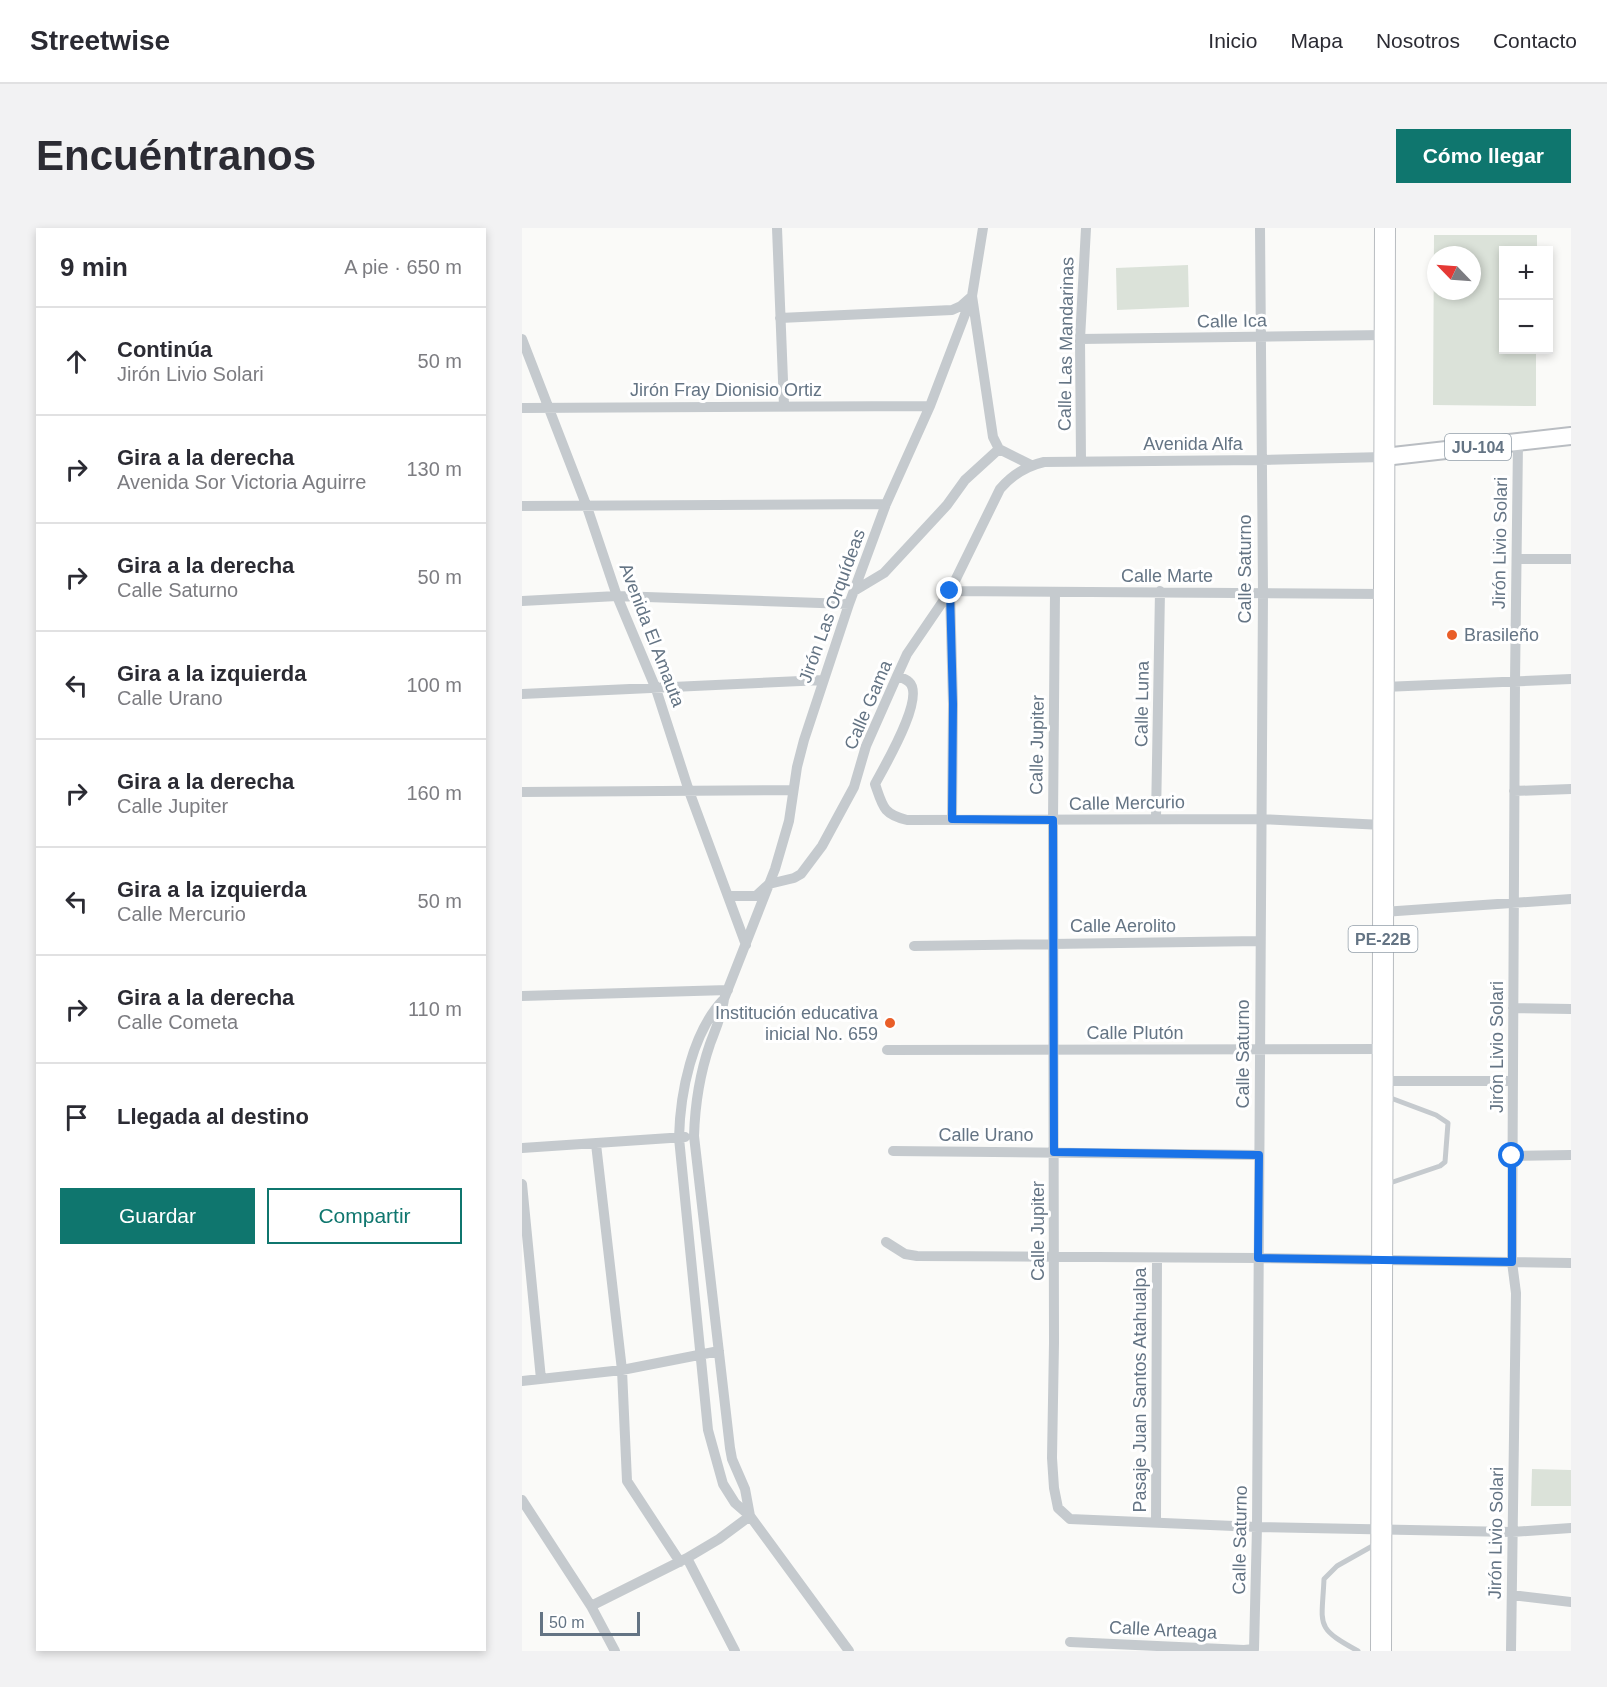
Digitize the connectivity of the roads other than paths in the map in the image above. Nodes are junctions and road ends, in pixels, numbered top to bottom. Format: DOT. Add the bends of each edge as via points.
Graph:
graph roads {
  1 [pos="777,228"];
  2 [pos="983,228"];
  3 [pos="1086,228"];
  4 [pos="1260,228"];
  5 [pos="1385,228"];
  6 [pos="972,296"];
  7 [pos="780,318"];
  8 [pos="1385,335"];
  9 [pos="1260,337"];
  10 [pos="522,339"];
  11 [pos="1080,339"];
  12 [pos="784,406"];
  13 [pos="930,406"];
  14 [pos="522,408"];
  15 [pos="550,408"];
  16 [pos="1571,436"];
  17 [pos="1518,443"];
  18 [pos="999,449"];
  19 [pos="1384,457"];
  20 [pos="1261,460"];
  21 [pos="1080,461"];
  22 [pos="1032,465"];
  23 [pos="1007,481"];
  24 [pos="886,504"];
  25 [pos="522,506"];
  26 [pos="587,507"];
  27 [pos="1517,559"];
  28 [pos="1571,559"];
  29 [pos="854,591"];
  30 [pos="950,591"];
  31 [pos="1160,591"];
  32 [pos="1055,593"];
  33 [pos="1263,593"];
  34 [pos="1384,594"];
  35 [pos="618,596"];
  36 [pos="522,601"];
  37 [pos="849,604"];
  38 [pos="897,676"];
  39 [pos="823,680"];
  40 [pos="1571,680"];
  41 [pos="1515,681"];
  42 [pos="1384,687"];
  43 [pos="656,689"];
  44 [pos="522,694"];
  45 [pos="1571,789"];
  46 [pos="793,790"];
  47 [pos="1514,790"];
  48 [pos="689,791"];
  49 [pos="522,792"];
  50 [pos="1156,818"];
  51 [pos="952,819"];
  52 [pos="1260,819"];
  53 [pos="1053,820"];
  54 [pos="1383,825"];
  55 [pos="769,884"];
  56 [pos="728,896"];
  57 [pos="1571,899"];
  58 [pos="1514,903"];
  59 [pos="1383,912"];
  60 [pos="1260,941"];
  61 [pos="1053,943"];
  62 [pos="746,945"];
  63 [pos="914,946"];
  64 [pos="726,995"];
  65 [pos="522,996"];
  66 [pos="1513,1008"];
  67 [pos="1571,1009"];
  68 [pos="1382,1049"];
  69 [pos="887,1050"];
  70 [pos="1053,1050"];
  71 [pos="1259,1050"];
  72 [pos="1513,1081"];
  73 [pos="1382,1088"];
  74 [pos="694,1136"];
  75 [pos="679,1138"];
  76 [pos="596,1144"];
  77 [pos="522,1148"];
  78 [pos="893,1151"];
  79 [pos="1054,1152"];
  80 [pos="1259,1155"];
  81 [pos="1571,1155"];
  82 [pos="1512,1156"];
  83 [pos="522,1184"];
  84 [pos="1382,1185"];
  85 [pos="886,1242"];
  86 [pos="1054,1257"];
  87 [pos="1157,1258"];
  88 [pos="1258,1258"];
  89 [pos="1382,1261"];
  90 [pos="1512,1262"];
  91 [pos="1571,1263"];
  92 [pos="718,1351"];
  93 [pos="701,1356"];
  94 [pos="622,1370"];
  95 [pos="541,1379"];
  96 [pos="522,1381"];
  97 [pos="522,1500"];
  98 [pos="750,1516"];
  99 [pos="1156,1523"];
  100 [pos="1257,1527"];
  101 [pos="1571,1527"];
  102 [pos="1512,1532"];
  103 [pos="1381,1535"];
  104 [pos="683,1560"];
  105 [pos="1512,1595"];
  106 [pos="1571,1602"];
  107 [pos="591,1606"];
  108 [pos="1071,1642"];
  109 [pos="1254,1649"];
  110 [pos="615,1651"];
  111 [pos="735,1651"];
  112 [pos="849,1651"];
  113 [pos="1358,1651"];
  114 [pos="1381,1651"];
  115 [pos="1511,1651"];
  1 -- 7 [label="street"];
  2 -- 6 [label="street, Jirón Las Orquídeas"];
  3 -- 11 [label="street, Calle Las Mandarinas"];
  4 -- 9 [label="street, Calle Saturno"];
  5 -- 8 [label="highway, PE-22B"];
  6 -- 7 [label="street" via="952,310"];
  6 -- 13 [label="street, Jirón Las Orquídeas"];
  6 -- 18 [label="street" via="993,437"];
  7 -- 12 [label="street"];
  8 -- 9 [label="street, Calle Ica"];
  8 -- 19 [label="highway, PE-22B"];
  9 -- 11 [label="street, Calle Ica"];
  9 -- 20 [label="street, Calle Saturno"];
  10 -- 15 [label="street, Avenida El Amauta"];
  11 -- 21 [label="street, Calle Las Mandarinas"];
  12 -- 13 [label="street, Jirón Fray Dionisio Ortiz"];
  12 -- 15 [label="street, Jirón Fray Dionisio Ortiz"];
  13 -- 24 [label="street, Jirón Las Orquídeas"];
  14 -- 15 [label="street, Jirón Fray Dionisio Ortiz"];
  15 -- 26 [label="street, Avenida El Amauta"];
  16 -- 17 [label="main road, JU-104"];
  17 -- 19 [label="main road, JU-104"];
  17 -- 27 [label="street, Jirón Livio Solari"];
  18 -- 22 [label="street"];
  18 -- 29 [label="street" via="965,480 884,573"];
  19 -- 20 [label="street, Avenida Alfa"];
  19 -- 34 [label="highway, PE-22B"];
  20 -- 21 [label="street, Avenida Alfa"];
  20 -- 33 [label="street, Calle Saturno"];
  21 -- 22 [label="street, Avenida Alfa"];
  22 -- 23 [label="street, Avenida Alfa"];
  23 -- 30 [label="street, Calle Gama" via="993,500"];
  24 -- 26 [label="street"];
  24 -- 29 [label="street, Jirón Las Orquídeas"];
  25 -- 26 [label="street"];
  26 -- 35 [label="street, Avenida El Amauta"];
  27 -- 28 [label="street"];
  27 -- 41 [label="street, Jirón Livio Solari"];
  29 -- 37 [label="street, Jirón Las Orquídeas"];
  30 -- 32 [label="street, Calle Marte"];
  30 -- 38 [label="street, Calle Gama" via="907,654"];
  30 -- 51 [label="street"];
  31 -- 32 [label="street, Calle Marte"];
  31 -- 33 [label="street, Calle Marte"];
  31 -- 50 [label="street, Calle Luna"];
  32 -- 53 [label="street, Calle Jupiter"];
  33 -- 34 [label="street, Calle Marte"];
  33 -- 52 [label="street, Calle Saturno"];
  34 -- 42 [label="highway, PE-22B"];
  35 -- 36 [label="street"];
  35 -- 37 [label="street"];
  35 -- 43 [label="street, Avenida El Amauta"];
  37 -- 39 [label="street, Jirón Las Orquídeas"];
  38 -- 51 [label="street, Calle Mercurio" via="910,682 913,706 875,784 883,807 887,813 907,820"];
  38 -- 55 [label="street, Calle Gama" via="866,746 854,787 822,846 801,874"];
  39 -- 43 [label="street"];
  39 -- 46 [label="street, Jirón Las Orquídeas"];
  40 -- 41 [label="street"];
  41 -- 42 [label="street"];
  41 -- 47 [label="street, Jirón Livio Solari"];
  42 -- 54 [label="highway, PE-22B"];
  43 -- 44 [label="street"];
  43 -- 48 [label="street, Avenida El Amauta"];
  45 -- 47 [label="street"];
  46 -- 48 [label="street"];
  46 -- 55 [label="street, Jirón Las Orquídeas" via="789,821"];
  47 -- 58 [label="street, Jirón Livio Solari"];
  48 -- 49 [label="street"];
  48 -- 56 [label="street, Avenida El Amauta"];
  50 -- 52 [label="street, Calle Mercurio"];
  50 -- 53 [label="street, Calle Mercurio"];
  51 -- 53 [label="street, Calle Mercurio"];
  52 -- 54 [label="street, Calle Mercurio"];
  52 -- 60 [label="street, Calle Saturno"];
  53 -- 61 [label="street, Calle Jupiter"];
  54 -- 59 [label="highway, PE-22B"];
  55 -- 56 [label="street, Calle Gama" via="756,896"];
  55 -- 62 [label="street, Jirón Las Orquídeas"];
  56 -- 62 [label="street, Avenida El Amauta"];
  57 -- 58 [label="street"];
  58 -- 59 [label="street"];
  58 -- 66 [label="street, Jirón Livio Solari"];
  59 -- 68 [label="highway, PE-22B"];
  60 -- 61 [label="street, Calle Aerolito"];
  60 -- 71 [label="street, Calle Saturno"];
  61 -- 63 [label="street, Calle Aerolito"];
  61 -- 70 [label="street, Calle Jupiter"];
  62 -- 64 [label="street, Jirón Las Orquídeas"];
  64 -- 65 [label="street"];
  64 -- 74 [label="street" via="701,1077"];
  64 -- 75 [label="street" via="711,1016 688,1070 680,1106"];
  66 -- 67 [label="street"];
  66 -- 72 [label="street, Jirón Livio Solari"];
  68 -- 71 [label="street, Calle Plutón"];
  68 -- 73 [label="highway, PE-22B"];
  69 -- 70 [label="street, Calle Plutón"];
  70 -- 71 [label="street, Calle Plutón"];
  70 -- 79 [label="street, Calle Jupiter"];
  71 -- 80 [label="street, Calle Saturno"];
  72 -- 73 [label="street"];
  72 -- 82 [label="street, Jirón Livio Solari"];
  73 -- 84 [label="highway, PE-22B"];
  73 -- 84 [label="lane" via="1448,1123 1445,1162 1440,1167"];
  74 -- 75 [label="street"];
  74 -- 92 [label="street"];
  75 -- 76 [label="street"];
  75 -- 93 [label="street"];
  76 -- 77 [label="street"];
  76 -- 94 [label="street"];
  78 -- 79 [label="street, Calle Urano"];
  79 -- 80 [label="street, Calle Urano"];
  79 -- 86 [label="street, Calle Jupiter"];
  80 -- 88 [label="street, Calle Saturno"];
  81 -- 82 [label="street"];
  82 -- 90 [label="street, Jirón Livio Solari"];
  83 -- 95 [label="street"];
  84 -- 89 [label="highway, PE-22B"];
  85 -- 86 [label="street" via="904,1254 917,1256"];
  86 -- 87 [label="street"];
  86 -- 99 [label="street, Calle Jupiter" via="1052,1458 1058,1508 1070,1519"];
  87 -- 88 [label="street"];
  87 -- 99 [label="street, Pasaje Juan Santos Atahualpa"];
  88 -- 89 [label="street"];
  88 -- 100 [label="street, Calle Saturno"];
  89 -- 90 [label="street"];
  89 -- 103 [label="highway, PE-22B"];
  90 -- 91 [label="street"];
  90 -- 102 [label="street, Jirón Livio Solari" via="1516,1293"];
  92 -- 93 [label="street"];
  92 -- 98 [label="street" via="731,1454 745,1489"];
  93 -- 94 [label="street"];
  93 -- 98 [label="street" via="708,1430 721,1479 731,1497"];
  94 -- 95 [label="street"];
  94 -- 104 [label="street" via="627,1482"];
  95 -- 96 [label="street"];
  97 -- 107 [label="street"];
  98 -- 104 [label="street"];
  98 -- 112 [label="street"];
  99 -- 100 [label="street"];
  100 -- 103 [label="street"];
  100 -- 109 [label="street, Calle Saturno"];
  101 -- 102 [label="street"];
  102 -- 103 [label="street"];
  102 -- 105 [label="street, Jirón Livio Solari"];
  103 -- 113 [label="lane" via="1324,1579 1322,1624 1328,1633"];
  103 -- 114 [label="highway, PE-22B"];
  104 -- 107 [label="street"];
  104 -- 111 [label="street"];
  105 -- 106 [label="street"];
  105 -- 115 [label="street, Jirón Livio Solari"];
  107 -- 110 [label="street"];
  108 -- 109 [label="street, Calle Arteaga"];
}
